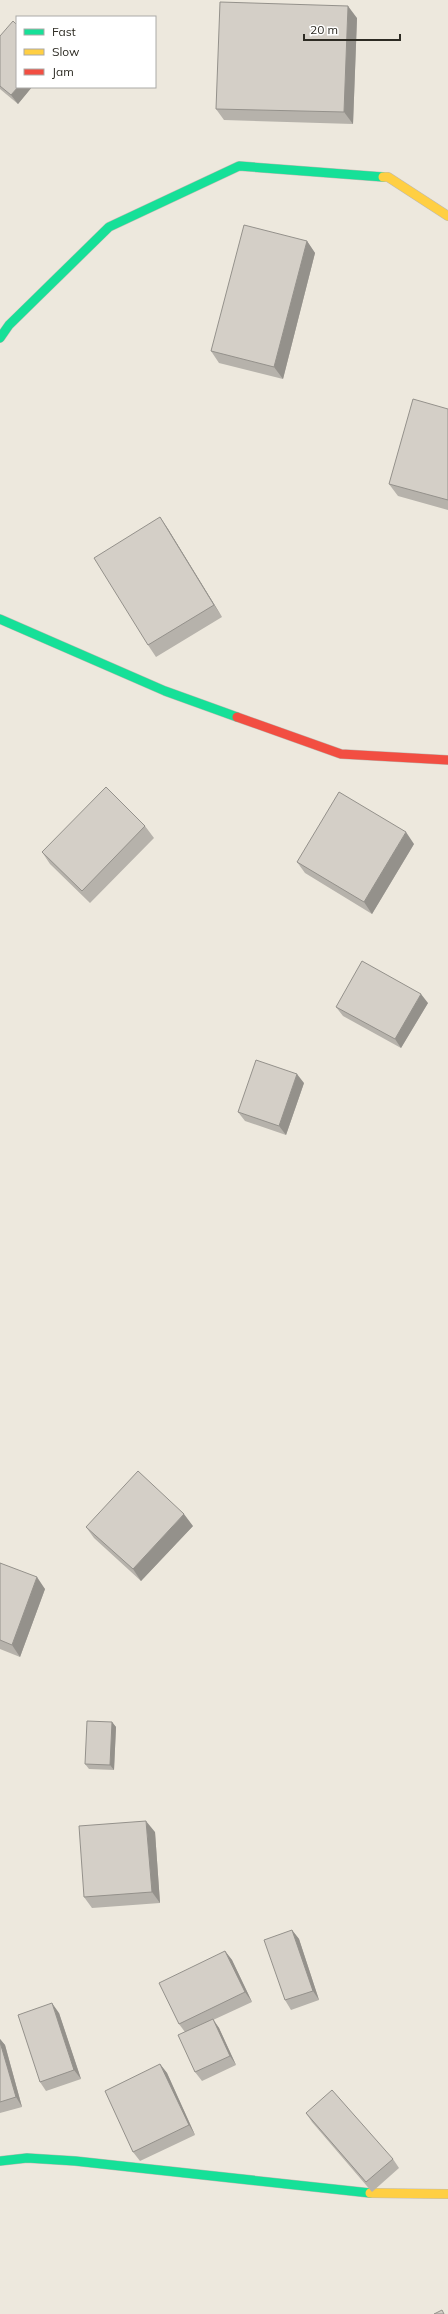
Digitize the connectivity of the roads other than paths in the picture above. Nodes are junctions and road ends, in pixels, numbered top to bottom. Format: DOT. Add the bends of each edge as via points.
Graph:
graph roads {
  1 [pos="448,216"];
  2 [pos="0,338"];
  3 [pos="0,619"];
  4 [pos="448,760"];
  5 [pos="0,2161"];
  6 [pos="448,2194"];
  1 -- 2 [label="street" via="388,177 239,166 110,227 9,325"];
  3 -- 4 [label="street" via="166,691 342,754"];
  5 -- 6 [label="street" via="27,2158 75,2161 362,2193"];
}
